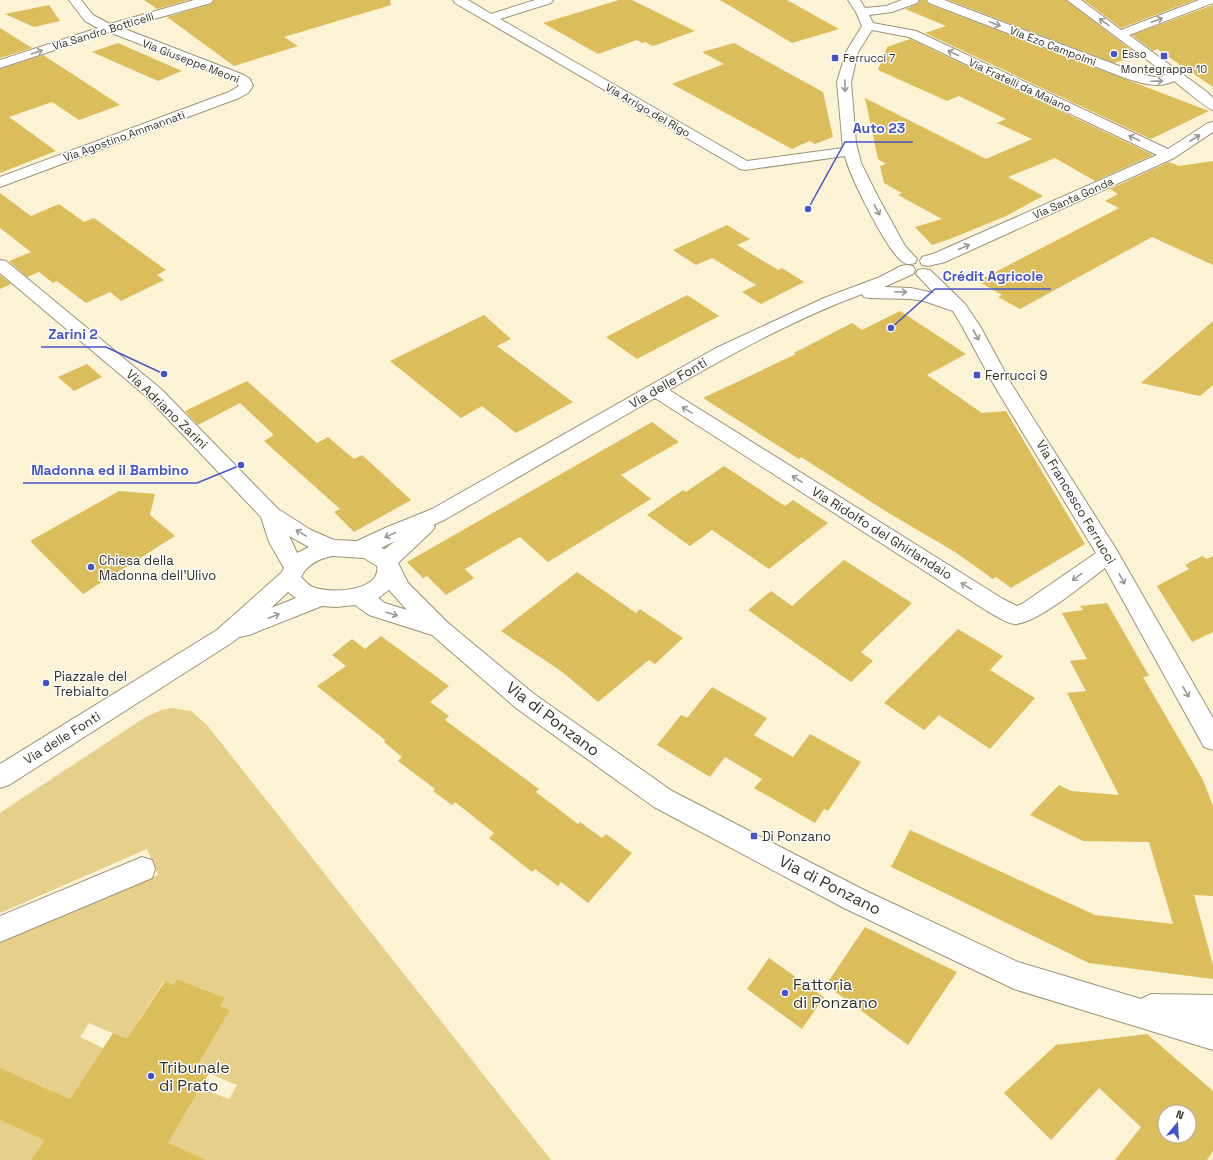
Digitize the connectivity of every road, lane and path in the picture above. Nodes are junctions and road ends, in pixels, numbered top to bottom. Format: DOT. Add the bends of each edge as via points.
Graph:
graph roads {
  1 [pos="75,0"];
  2 [pos="207,0"];
  3 [pos="458,0"];
  4 [pos="547,0"];
  5 [pos="854,0"];
  6 [pos="913,0"];
  7 [pos="933,0"];
  8 [pos="1073,0"];
  9 [pos="1210,0"];
  10 [pos="862,12"];
  11 [pos="490,18"];
  12 [pos="868,26"];
  13 [pos="108,28"];
  14 [pos="1121,34"];
  15 [pos="0,64"];
  16 [pos="1173,75"];
  17 [pos="246,86"];
  18 [pos="1213,106"];
  19 [pos="1213,126"];
  20 [pos="851,151"];
  21 [pos="1169,155"];
  22 [pos="0,182"];
  23 [pos="0,265"];
  24 [pos="917,266"];
  25 [pos="848,294"];
  26 [pos="959,308"];
  27 [pos="656,390"];
  28 [pos="271,514"];
  29 [pos="439,514"];
  30 [pos="332,548"];
  31 [pos="360,549"];
  32 [pos="1108,554"];
  33 [pos="388,564"];
  34 [pos="292,572"];
  35 [pos="358,596"];
  36 [pos="319,598"];
  37 [pos="440,630"];
  38 [pos="225,636"];
  39 [pos="1213,740"];
  40 [pos="0,777"];
  41 [pos="142,868"];
  42 [pos="0,929"];
  43 [pos="1128,1009"];
  44 [pos="1213,1010"];
  45 [pos="1213,1036"];
  1 -- 13 [label="street, Via Giuseppe Meoni" via="89,18"];
  2 -- 13 [label="street, Via Sandro Botticelli"];
  3 -- 11 [label="street, Via Arrigo del Rigo"];
  4 -- 11 [label="street"];
  5 -- 10 [label="street"];
  6 -- 10 [label="street" via="888,9"];
  7 -- 16 [label="street, Via Ezo Campolmi, one-way" via="1130,76 1162,81"];
  14 -- 8 [label="street, one-way"];
  14 -- 9 [label="street, one-way"];
  10 -- 12 [label="street"];
  11 -- 20 [label="street, Via Arrigo del Rigo" via="745,166"];
  12 -- 20 [label="street, Via Francesco Ferrucci, one-way" via="852,52 844,82"];
  21 -- 12 [label="street, Via Fratelli da Maiano, one-way" via="912,34"];
  15 -- 13 [label="street, Via Sandro Botticelli, one-way"];
  13 -- 17 [label="street, Via Giuseppe Meoni" via="239,78"];
  14 -- 16 [label="street"];
  16 -- 18 [label="street"];
  17 -- 22 [label="street, Via Agostino Ammannati" via="234,95"];
  21 -- 19 [label="street, Via Santa Gonda, one-way"];
  20 -- 24 [label="street, Via Francesco Ferrucci, one-way" via="870,197 898,248"];
  24 -- 21 [label="street, Via Santa Gonda, one-way"];
  23 -- 28 [label="street, Via Adriano Zarini" via="154,393"];
  24 -- 25 [label="street, Via delle Fonti" via="898,276"];
  24 -- 26 [label="street, Via Francesco Ferrucci"];
  25 -- 26 [label="street, one-way" via="910,292 937,298"];
  25 -- 27 [label="street, Via delle Fonti" via="740,343"];
  26 -- 32 [label="street, Via Francesco Ferrucci, one-way" via="1003,385"];
  27 -- 29 [label="street, Via delle Fonti"];
  32 -- 27 [label="street, Via Ridolfo del Ghirlandaio, one-way" via="1029,611 1015,615 995,605"];
  30 -- 28 [label="street, one-way"];
  28 -- 34 [label="street"];
  29 -- 31 [label="street, Via delle Fonti, one-way"];
  29 -- 33 [label="street, Via delle Fonti"];
  30 -- 31 [label="street"];
  30 -- 34 [label="street, Via delle Fonti" via="305,557"];
  31 -- 33 [label="street" via="375,554"];
  32 -- 39 [label="street, Via Francesco Ferrucci, one-way"];
  33 -- 35 [label="street" via="386,579 374,589"];
  33 -- 37 [label="street, Via di Ponzano" via="399,588"];
  34 -- 36 [label="street" via="294,586"];
  34 -- 38 [label="street, Via delle Fonti"];
  35 -- 36 [label="street" via="346,599"];
  35 -- 37 [label="street, one-way" via="377,609"];
  38 -- 36 [label="street, Via delle Fonti, one-way"];
  37 -- 43 [label="street, Via di Ponzano" via="525,701 663,799 854,899 1014,975"];
  38 -- 40 [label="street, Via delle Fonti"];
  41 -- 42 [label="street"];
  43 -- 44 [label="street"];
  43 -- 45 [label="street"];
}
